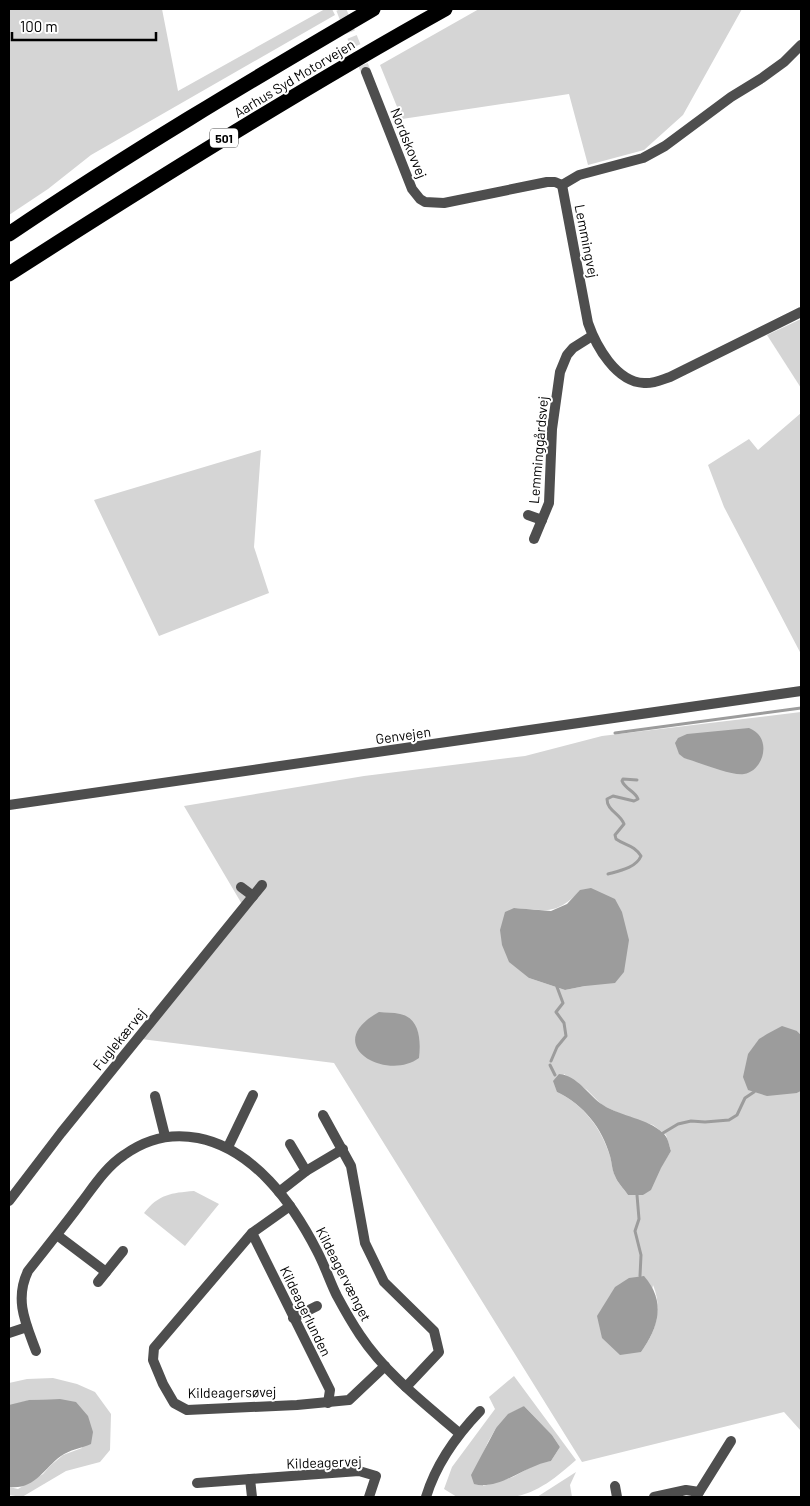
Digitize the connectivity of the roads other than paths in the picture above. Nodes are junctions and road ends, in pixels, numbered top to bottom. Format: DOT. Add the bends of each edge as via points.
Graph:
graph roads {
  1 [pos="373,9"];
  2 [pos="445,9"];
  3 [pos="801,45"];
  4 [pos="366,72"];
  5 [pos="562,186"];
  6 [pos="9,234"];
  7 [pos="9,274"];
  8 [pos="801,312"];
  9 [pos="592,336"];
  10 [pos="528,515"];
  11 [pos="542,520"];
  12 [pos="534,539"];
  13 [pos="801,692"];
  14 [pos="9,805"];
  15 [pos="262,885"];
  16 [pos="241,887"];
  17 [pos="253,896"];
  18 [pos="253,1094"];
  19 [pos="156,1096"];
  20 [pos="323,1115"];
  21 [pos="165,1136"];
  22 [pos="290,1144"];
  23 [pos="228,1148"];
  24 [pos="343,1149"];
  25 [pos="306,1171"];
  26 [pos="279,1192"];
  27 [pos="9,1201"];
  28 [pos="290,1206"];
  29 [pos="252,1233"];
  30 [pos="57,1235"];
  31 [pos="123,1251"];
  32 [pos="106,1272"];
  33 [pos="98,1282"];
  34 [pos="317,1306"];
  35 [pos="293,1318"];
  36 [pos="27,1327"];
  37 [pos="9,1333"];
  38 [pos="36,1351"];
  39 [pos="385,1366"];
  40 [pos="406,1387"];
  41 [pos="328,1403"];
  42 [pos="480,1411"];
  43 [pos="459,1433"];
  44 [pos="731,1441"];
  45 [pos="250,1479"];
  46 [pos="197,1483"];
  47 [pos="615,1486"];
  48 [pos="697,1495"];
  49 [pos="252,1497"];
  50 [pos="369,1497"];
  51 [pos="426,1497"];
  52 [pos="617,1497"];
  53 [pos="654,1497"];
  1 -- 6 [label="highway, Aarhus Syd Motorvejen / 501" via="187,119"];
  2 -- 7 [label="highway, Aarhus Syd Motorvejen / 501" via="206,148"];
  3 -- 5 [label="street" via="784,62 666,146 643,158 579,175"];
  4 -- 5 [label="street, Nordskovvej" via="412,189 425,202 444,203 547,182"];
  5 -- 9 [label="street, Lemmingvej"];
  8 -- 9 [label="street, Lemmingvej" via="670,377 646,384 631,380 613,366"];
  9 -- 11 [label="street, Lemminggårdsvej" via="573,348 560,372 552,429 549,503"];
  10 -- 11 [label="street, Lemminggårdsvej"];
  11 -- 12 [label="street, Lemminggårdsvej"];
  13 -- 14 [label="street, Genvejen"];
  15 -- 17 [label="street, Fuglekærvej"];
  16 -- 17 [label="street"];
  17 -- 27 [label="street, Fuglekærvej"];
  18 -- 23 [label="street"];
  19 -- 21 [label="street"];
  20 -- 24 [label="street"];
  21 -- 23 [label="street, Kildeagervænget" via="208,1140"];
  21 -- 30 [label="street, Kildeagervænget" via="124,1154 107,1169"];
  22 -- 25 [label="street"];
  23 -- 26 [label="street, Kildeagervænget" via="246,1160"];
  24 -- 25 [label="street"];
  24 -- 40 [label="street" via="351,1166 368,1251 384,1282 434,1331 439,1352"];
  25 -- 26 [label="street"];
  26 -- 28 [label="street, Kildeagervænget"];
  28 -- 29 [label="street, Kildeagersøvej"];
  28 -- 39 [label="street, Kildeagervænget" via="360,1335"];
  29 -- 35 [label="street, Kildeagerlunden"];
  29 -- 41 [label="street, Kildeagersøvej" via="154,1348 153,1360 163,1384 174,1403 187,1410"];
  30 -- 32 [label="street"];
  30 -- 36 [label="street, Kildeagervænget" via="22,1282 21,1304"];
  31 -- 32 [label="street"];
  32 -- 33 [label="street"];
  34 -- 35 [label="street"];
  35 -- 41 [label="street, Kildeagerlunden" via="330,1390"];
  36 -- 37 [label="street"];
  36 -- 38 [label="street, Kildeagervænget"];
  39 -- 40 [label="street, Kildeagervænget"];
  39 -- 41 [label="street, Kildeagersøvej" via="349,1400"];
  40 -- 43 [label="street, Kildeagervænget"];
  42 -- 43 [label="street"];
  43 -- 51 [label="street" via="445,1454"];
  44 -- 48 [label="street"];
  45 -- 46 [label="street, Kildeagervej"];
  45 -- 49 [label="street"];
  45 -- 50 [label="street, Kildeagervej" via="359,1471 376,1476"];
  47 -- 52 [label="street"];
  48 -- 53 [label="street" via="686,1490"];
}
